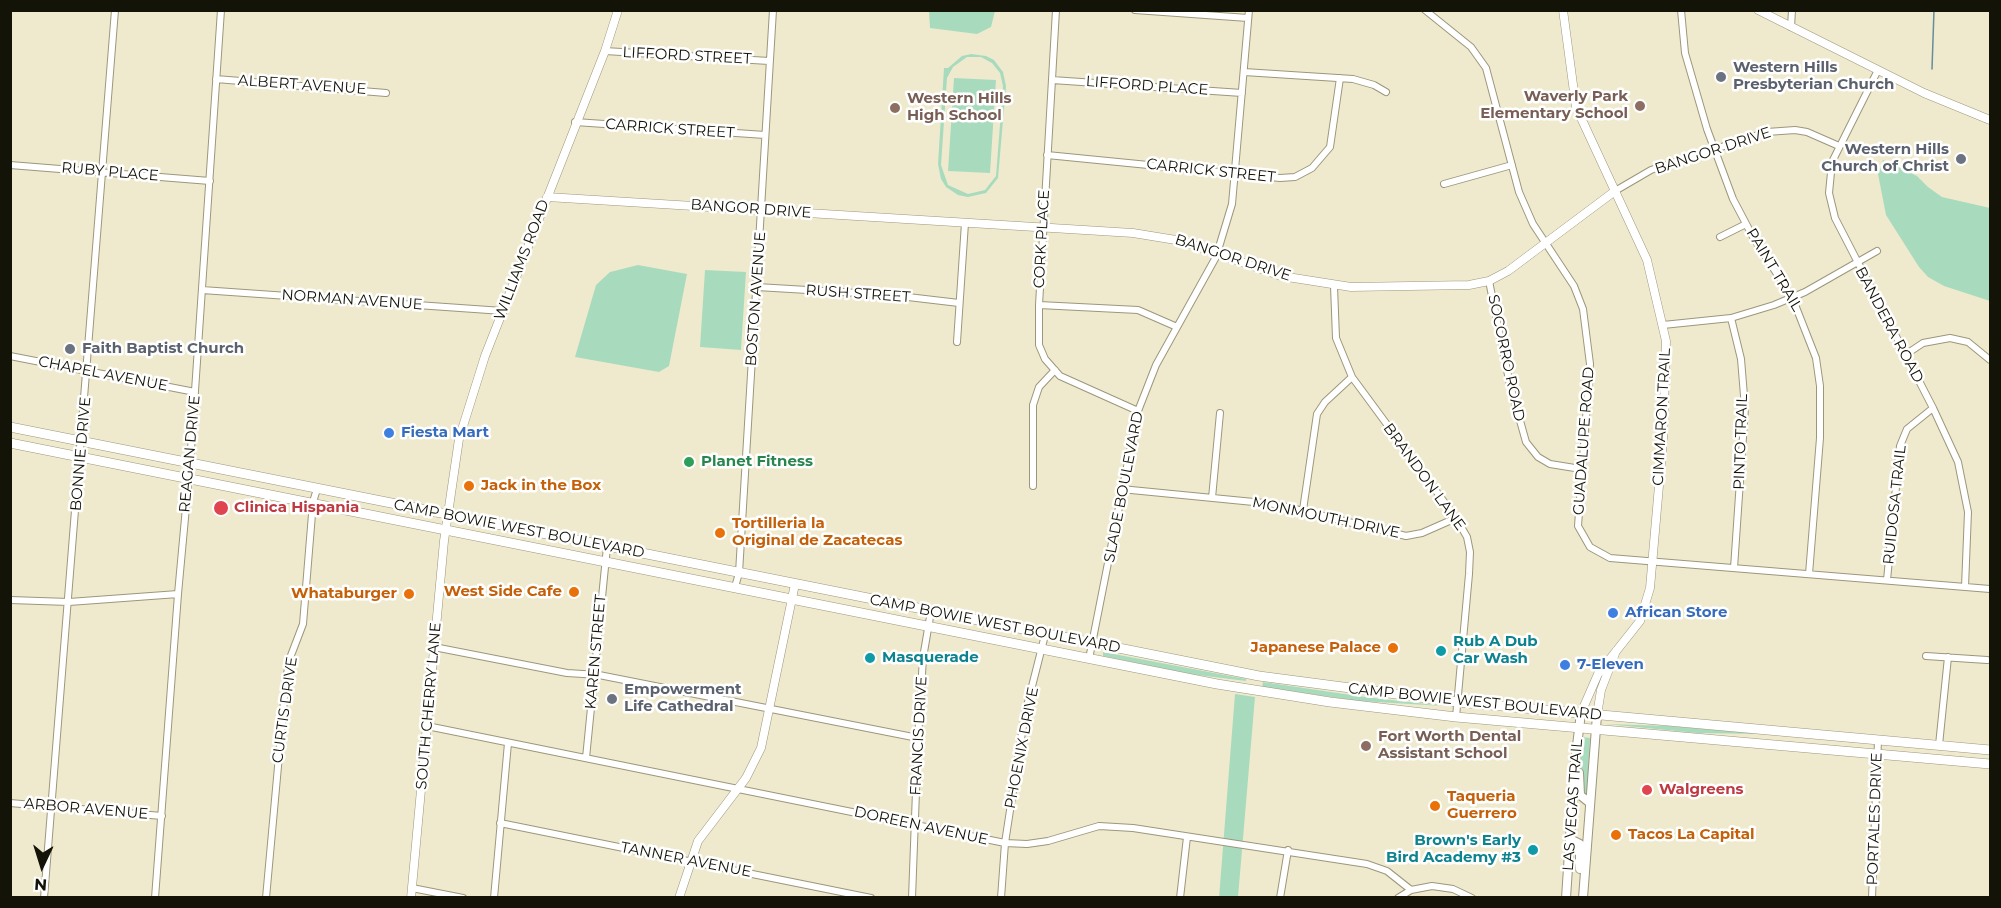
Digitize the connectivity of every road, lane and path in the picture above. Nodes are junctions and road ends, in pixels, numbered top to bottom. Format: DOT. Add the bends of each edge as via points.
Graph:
graph roads {
  1 [pos="115,10"];
  2 [pos="221,10"];
  3 [pos="618,10"];
  4 [pos="773,10"];
  5 [pos="1056,10"];
  6 [pos="1135,10"];
  7 [pos="1425,10"];
  8 [pos="1563,10"];
  9 [pos="1681,10"];
  10 [pos="1758,10"];
  11 [pos="1792,10"];
  12 [pos="1248,14"];
  13 [pos="1791,27"];
  14 [pos="605,51"];
  15 [pos="770,61"];
  16 [pos="1878,70"];
  17 [pos="1244,72"];
  18 [pos="1340,78"];
  19 [pos="216,79"];
  20 [pos="1052,80"];
  21 [pos="1386,92"];
  22 [pos="386,93"];
  23 [pos="1242,93"];
  24 [pos="1990,120"];
  25 [pos="575,122"];
  26 [pos="765,135"];
  27 [pos="1839,146"];
  28 [pos="1714,148"];
  29 [pos="1047,155"];
  30 [pos="10,165"];
  31 [pos="1512,165"];
  32 [pos="102,171"];
  33 [pos="1236,174"];
  34 [pos="210,181"];
  35 [pos="1444,184"];
  36 [pos="1615,191"];
  37 [pos="547,197"];
  38 [pos="762,210"];
  39 [pos="964,223"];
  40 [pos="1746,224"];
  41 [pos="1043,228"];
  42 [pos="1720,237"];
  43 [pos="1547,241"];
  44 [pos="1878,251"];
  45 [pos="1218,253"];
  46 [pos="1857,263"];
  47 [pos="1489,281"];
  48 [pos="1334,285"];
  49 [pos="757,287"];
  50 [pos="202,290"];
  51 [pos="1792,297"];
  52 [pos="959,303"];
  53 [pos="1039,305"];
  54 [pos="503,311"];
  55 [pos="1731,318"];
  56 [pos="1663,326"];
  57 [pos="1177,327"];
  58 [pos="957,342"];
  59 [pos="1905,355"];
  60 [pos="10,356"];
  61 [pos="1990,360"];
  62 [pos="1055,370"];
  63 [pos="88,372"];
  64 [pos="1352,377"];
  65 [pos="195,392"];
  66 [pos="1933,408"];
  67 [pos="1138,411"];
  68 [pos="1220,412"];
  69 [pos="10,427"];
  70 [pos="82,441"];
  71 [pos="10,443"];
  72 [pos="81,457"];
  73 [pos="190,464"];
  74 [pos="1581,469"];
  75 [pos="189,477"];
  76 [pos="1033,486"];
  77 [pos="317,489"];
  78 [pos="1121,489"];
  79 [pos="1212,498"];
  80 [pos="313,502"];
  81 [pos="1303,510"];
  82 [pos="448,514"];
  83 [pos="1456,518"];
  84 [pos="445,529"];
  85 [pos="607,547"];
  86 [pos="604,561"];
  87 [pos="1653,562"];
  88 [pos="1734,568"];
  89 [pos="739,573"];
  90 [pos="1809,574"];
  91 [pos="1887,580"];
  92 [pos="795,584"];
  93 [pos="1965,586"];
  94 [pos="735,588"];
  95 [pos="1990,589"];
  96 [pos="178,594"];
  97 [pos="793,599"];
  98 [pos="10,600"];
  99 [pos="69,602"];
  100 [pos="931,611"];
  101 [pos="929,627"];
  102 [pos="1045,635"];
  103 [pos="1093,644"];
  104 [pos="434,647"];
  105 [pos="1042,649"];
  106 [pos="1616,651"];
  107 [pos="1926,656"];
  108 [pos="1948,657"];
  109 [pos="1089,659"];
  110 [pos="1987,660"];
  111 [pos="593,675"];
  112 [pos="1259,676"];
  113 [pos="1218,684"];
  114 [pos="1457,702"];
  115 [pos="771,708"];
  116 [pos="1581,713"];
  117 [pos="1597,715"];
  118 [pos="1456,717"];
  119 [pos="427,726"];
  120 [pos="1579,728"];
  121 [pos="1596,729"];
  122 [pos="1770,730"];
  123 [pos="918,738"];
  124 [pos="1878,740"];
  125 [pos="508,743"];
  126 [pos="1770,744"];
  127 [pos="1940,745"];
  128 [pos="1990,750"];
  129 [pos="1878,754"];
  130 [pos="586,758"];
  131 [pos="1575,762"];
  132 [pos="1990,764"];
  133 [pos="739,788"];
  134 [pos="10,802"];
  135 [pos="1590,803"];
  136 [pos="51,806"];
  137 [pos="162,816"];
  138 [pos="500,823"];
  139 [pos="915,825"];
  140 [pos="1187,837"];
  141 [pos="1570,839"];
  142 [pos="1005,843"];
  143 [pos="1288,850"];
  144 [pos="690,861"];
  145 [pos="1585,880"];
  146 [pos="412,888"];
  147 [pos="1411,890"];
  148 [pos="44,897"];
  149 [pos="156,897"];
  150 [pos="266,897"];
  151 [pos="411,897"];
  152 [pos="463,897"];
  153 [pos="494,897"];
  154 [pos="680,897"];
  155 [pos="871,897"];
  156 [pos="912,897"];
  157 [pos="1002,897"];
  158 [pos="1180,897"];
  159 [pos="1280,897"];
  160 [pos="1398,897"];
  161 [pos="1472,897"];
  162 [pos="1566,897"];
  163 [pos="1583,897"];
  164 [pos="1872,897"];
  1 -- 32 [label="street, BONNIE DRIVE"];
  2 -- 19 [label="street, REAGAN DRIVE"];
  3 -- 14 [label="street, WILLIAMS ROAD"];
  4 -- 15 [label="street, BOSTON AVENUE"];
  5 -- 20 [label="street, CORK PLACE"];
  6 -- 12 [label="street"];
  7 -- 31 [label="street, GUADALUPE ROAD" via="1471,47 1486,68"];
  8 -- 36 [label="street, CIMMARON TRAIL" via="1576,107"];
  9 -- 28 [label="street, PAINT TRAIL" via="1685,53"];
  10 -- 13 [label="street"];
  11 -- 13 [label="street"];
  12 -- 17 [label="street, SLADE BOULEVARD"];
  13 -- 16 [label="street"];
  14 -- 15 [label="street, LIFFORD STREET"];
  14 -- 25 [label="street, WILLIAMS ROAD"];
  15 -- 26 [label="street, BOSTON AVENUE"];
  16 -- 24 [label="street"];
  16 -- 27 [label="street, BANDERA ROAD"];
  17 -- 18 [label="street"];
  17 -- 23 [label="street, SLADE BOULEVARD"];
  18 -- 21 [label="street" via="1364,81"];
  18 -- 33 [label="street, CARRICK STREET" via="1330,147 1312,168 1287,178"];
  19 -- 22 [label="street, ALBERT AVENUE"];
  19 -- 34 [label="street, REAGAN DRIVE"];
  20 -- 23 [label="street, LIFFORD PLACE"];
  20 -- 29 [label="street, CORK PLACE"];
  23 -- 33 [label="street, SLADE BOULEVARD"];
  25 -- 26 [label="street, CARRICK STREET"];
  25 -- 37 [label="street, WILLIAMS ROAD"];
  26 -- 38 [label="street, BOSTON AVENUE"];
  27 -- 28 [label="street, BANGOR DRIVE" via="1807,132 1780,130"];
  27 -- 46 [label="street, BANDERA ROAD" via="1829,170 1828,193 1835,218"];
  28 -- 36 [label="street, BANGOR DRIVE" via="1651,170"];
  28 -- 40 [label="street, PAINT TRAIL"];
  29 -- 33 [label="street, CARRICK STREET"];
  29 -- 41 [label="street, CORK PLACE"];
  30 -- 32 [label="street, RUBY PLACE"];
  31 -- 35 [label="street"];
  31 -- 43 [label="street, GUADALUPE ROAD" via="1528,214"];
  32 -- 34 [label="street, RUBY PLACE"];
  32 -- 63 [label="street, BONNIE DRIVE"];
  33 -- 45 [label="street, SLADE BOULEVARD"];
  34 -- 50 [label="street, REAGAN DRIVE"];
  36 -- 43 [label="street, BANGOR DRIVE"];
  36 -- 56 [label="street, CIMMARON TRAIL" via="1647,260"];
  37 -- 38 [label="street, BANGOR DRIVE"];
  37 -- 54 [label="street, WILLIAMS ROAD"];
  38 -- 39 [label="street, BANGOR DRIVE"];
  38 -- 49 [label="street, BOSTON AVENUE"];
  39 -- 41 [label="street, BANGOR DRIVE"];
  39 -- 52 [label="street"];
  40 -- 42 [label="street"];
  40 -- 51 [label="street, PAINT TRAIL"];
  41 -- 45 [label="street, BANGOR DRIVE" via="1160,236"];
  41 -- 53 [label="street, CORK PLACE"];
  43 -- 47 [label="street, BANGOR DRIVE"];
  43 -- 74 [label="street, GUADALUPE ROAD" via="1579,296 1588,339 1590,364"];
  44 -- 46 [label="street"];
  45 -- 48 [label="street, BANGOR DRIVE" via="1281,276"];
  45 -- 57 [label="street, SLADE BOULEVARD"];
  46 -- 51 [label="street"];
  46 -- 59 [label="street, BANDERA ROAD"];
  47 -- 48 [label="street, BANGOR DRIVE" via="1463,285"];
  47 -- 74 [label="street, SOCORRO ROAD" via="1526,442 1550,464"];
  48 -- 64 [label="street, BRANDON LANE" via="1336,338"];
  49 -- 52 [label="street, RUSH STREET"];
  49 -- 89 [label="street, BOSTON AVENUE"];
  50 -- 54 [label="street, NORMAN AVENUE"];
  50 -- 65 [label="street, REAGAN DRIVE"];
  51 -- 55 [label="street"];
  51 -- 90 [label="street, PAINT TRAIL" via="1809,336 1820,386 1820,438"];
  52 -- 58 [label="street"];
  53 -- 57 [label="street" via="1138,309"];
  53 -- 62 [label="street, CORK PLACE" via="1039,345"];
  54 -- 82 [label="street, WILLIAMS ROAD" via="462,424"];
  55 -- 56 [label="street"];
  55 -- 88 [label="street, PINTO TRAIL" via="1741,359 1745,408"];
  56 -- 87 [label="street, CIMMARON TRAIL" via="1666,360"];
  57 -- 67 [label="street, SLADE BOULEVARD" via="1156,365"];
  59 -- 61 [label="street" via="1923,343 1950,338 1968,342"];
  59 -- 66 [label="street, BANDERA ROAD"];
  60 -- 63 [label="street, CHAPEL AVENUE"];
  62 -- 67 [label="street, CORK PLACE" via="1078,386"];
  62 -- 76 [label="street" via="1039,387 1033,405"];
  63 -- 65 [label="street, CHAPEL AVENUE"];
  63 -- 70 [label="street, BONNIE DRIVE"];
  64 -- 81 [label="street" via="1317,414"];
  64 -- 83 [label="street, BRANDON LANE"];
  65 -- 73 [label="street, REAGAN DRIVE"];
  66 -- 91 [label="street, RUIDOSA TRAIL" via="1907,429 1900,446"];
  66 -- 93 [label="street, BANDERA ROAD" via="1951,443 1963,480 1968,512"];
  67 -- 78 [label="street, SLADE BOULEVARD"];
  68 -- 79 [label="street"];
  69 -- 70 [label="main road, CAMP BOWIE WEST BOULEVARD"];
  70 -- 72 [label="street, BONNIE DRIVE"];
  70 -- 73 [label="main road, CAMP BOWIE WEST BOULEVARD"];
  71 -- 72 [label="main road, CAMP BOWIE WEST BOULEVARD"];
  72 -- 75 [label="main road, CAMP BOWIE WEST BOULEVARD"];
  72 -- 99 [label="street, BONNIE DRIVE"];
  73 -- 75 [label="street, REAGAN DRIVE"];
  73 -- 77 [label="main road, CAMP BOWIE WEST BOULEVARD"];
  74 -- 87 [label="street, GUADALUPE ROAD" via="1578,526 1583,540 1610,558"];
  75 -- 80 [label="main road, CAMP BOWIE WEST BOULEVARD"];
  75 -- 96 [label="street, REAGAN DRIVE"];
  77 -- 80 [label="street, CURTIS DRIVE"];
  77 -- 82 [label="main road, CAMP BOWIE WEST BOULEVARD"];
  78 -- 79 [label="street, MONMOUTH DRIVE"];
  78 -- 103 [label="street, SLADE BOULEVARD"];
  79 -- 81 [label="street, MONMOUTH DRIVE"];
  80 -- 84 [label="main road, CAMP BOWIE WEST BOULEVARD"];
  80 -- 150 [label="street, CURTIS DRIVE" via="303,624 286,679"];
  81 -- 83 [label="street, MONMOUTH DRIVE" via="1406,536"];
  82 -- 84 [label="street, SOUTH CHERRY LANE"];
  82 -- 85 [label="main road, CAMP BOWIE WEST BOULEVARD"];
  83 -- 114 [label="street, BRANDON LANE" via="1470,552"];
  84 -- 86 [label="main road, CAMP BOWIE WEST BOULEVARD"];
  84 -- 104 [label="street, SOUTH CHERRY LANE"];
  85 -- 86 [label="street, KAREN STREET"];
  85 -- 89 [label="main road, CAMP BOWIE WEST BOULEVARD"];
  86 -- 94 [label="main road, CAMP BOWIE WEST BOULEVARD"];
  86 -- 111 [label="street, KAREN STREET"];
  87 -- 88 [label="street, GUADALUPE ROAD"];
  87 -- 106 [label="street, CIMMARON TRAIL" via="1645,611"];
  88 -- 90 [label="street, GUADALUPE ROAD"];
  89 -- 92 [label="main road, CAMP BOWIE WEST BOULEVARD"];
  89 -- 94 [label="street, BOSTON AVENUE"];
  90 -- 91 [label="street, GUADALUPE ROAD"];
  91 -- 93 [label="street, GUADALUPE ROAD"];
  92 -- 97 [label="street"];
  92 -- 100 [label="main road, CAMP BOWIE WEST BOULEVARD"];
  93 -- 95 [label="street, GUADALUPE ROAD"];
  94 -- 97 [label="main road, CAMP BOWIE WEST BOULEVARD"];
  96 -- 99 [label="street"];
  96 -- 137 [label="street, REAGAN DRIVE"];
  97 -- 101 [label="main road, CAMP BOWIE WEST BOULEVARD"];
  97 -- 115 [label="street"];
  98 -- 99 [label="street"];
  99 -- 136 [label="street, BONNIE DRIVE"];
  100 -- 101 [label="street, FRANCIS DRIVE"];
  100 -- 102 [label="main road, CAMP BOWIE WEST BOULEVARD"];
  101 -- 105 [label="main road, CAMP BOWIE WEST BOULEVARD"];
  101 -- 123 [label="street, FRANCIS DRIVE"];
  102 -- 103 [label="main road, CAMP BOWIE WEST BOULEVARD"];
  102 -- 105 [label="street, PHOENIX DRIVE"];
  103 -- 109 [label="street, SLADE BOULEVARD"];
  103 -- 112 [label="main road, CAMP BOWIE WEST BOULEVARD"];
  104 -- 111 [label="street"];
  104 -- 119 [label="street, SOUTH CHERRY LANE"];
  105 -- 109 [label="main road, CAMP BOWIE WEST BOULEVARD"];
  105 -- 142 [label="street, PHOENIX DRIVE" via="1025,714"];
  106 -- 116 [label="street, CIMMARON TRAIL" via="1598,674"];
  106 -- 117 [label="street, CIMMARON TRAIL" via="1601,690"];
  107 -- 108 [label="street"];
  108 -- 110 [label="street"];
  108 -- 127 [label="street"];
  109 -- 113 [label="main road, CAMP BOWIE WEST BOULEVARD"];
  111 -- 115 [label="street"];
  111 -- 130 [label="street, KAREN STREET"];
  112 -- 113 [label="main road" via="1253,685"];
  112 -- 114 [label="main road, CAMP BOWIE WEST BOULEVARD"];
  113 -- 118 [label="main road, CAMP BOWIE WEST BOULEVARD"];
  114 -- 116 [label="main road, CAMP BOWIE WEST BOULEVARD"];
  114 -- 118 [label="street, BRANDON LANE"];
  115 -- 123 [label="street"];
  115 -- 133 [label="street" via="758,756"];
  116 -- 117 [label="main road, CAMP BOWIE WEST BOULEVARD"];
  116 -- 120 [label="main road, LAS VEGAS TRAIL"];
  117 -- 121 [label="main road, LAS VEGAS TRAIL"];
  117 -- 122 [label="main road, CAMP BOWIE WEST BOULEVARD"];
  118 -- 120 [label="main road, CAMP BOWIE WEST BOULEVARD"];
  119 -- 125 [label="street, DOREEN AVENUE"];
  119 -- 146 [label="street, SOUTH CHERRY LANE"];
  120 -- 121 [label="main road, CAMP BOWIE WEST BOULEVARD"];
  120 -- 131 [label="main road, LAS VEGAS TRAIL"];
  121 -- 126 [label="main road, CAMP BOWIE WEST BOULEVARD"];
  121 -- 135 [label="main road, LAS VEGAS TRAIL"];
  122 -- 124 [label="main road, CAMP BOWIE WEST BOULEVARD"];
  122 -- 126 [label="main road"];
  123 -- 139 [label="street, FRANCIS DRIVE"];
  124 -- 127 [label="main road, CAMP BOWIE WEST BOULEVARD"];
  124 -- 129 [label="street, PORTALES DRIVE"];
  125 -- 130 [label="street, DOREEN AVENUE"];
  125 -- 138 [label="street"];
  126 -- 129 [label="main road, CAMP BOWIE WEST BOULEVARD"];
  127 -- 128 [label="main road, CAMP BOWIE WEST BOULEVARD"];
  129 -- 132 [label="main road, CAMP BOWIE WEST BOULEVARD"];
  129 -- 164 [label="street, PORTALES DRIVE"];
  130 -- 133 [label="street, DOREEN AVENUE"];
  131 -- 135 [label="main road" via="1580,795"];
  131 -- 141 [label="main road, LAS VEGAS TRAIL"];
  133 -- 139 [label="street, DOREEN AVENUE"];
  133 -- 144 [label="street" via="704,830"];
  134 -- 136 [label="street, ARBOR AVENUE"];
  135 -- 145 [label="main road, LAS VEGAS TRAIL"];
  136 -- 137 [label="street, ARBOR AVENUE"];
  136 -- 148 [label="street, BONNIE DRIVE"];
  137 -- 149 [label="street, REAGAN DRIVE"];
  138 -- 144 [label="street, TANNER AVENUE"];
  138 -- 153 [label="street"];
  139 -- 142 [label="street, DOREEN AVENUE"];
  139 -- 156 [label="street, FRANCIS DRIVE"];
  140 -- 142 [label="street, DOREEN AVENUE" via="1107,826 1048,841"];
  140 -- 143 [label="street, DOREEN AVENUE"];
  140 -- 158 [label="street"];
  141 -- 145 [label="main road" via="1580,844 1581,874"];
  141 -- 162 [label="main road, LAS VEGAS TRAIL"];
  142 -- 157 [label="street, PHOENIX DRIVE"];
  143 -- 147 [label="street, DOREEN AVENUE" via="1375,866"];
  143 -- 159 [label="street"];
  144 -- 154 [label="street"];
  144 -- 155 [label="street, TANNER AVENUE"];
  145 -- 163 [label="main road, LAS VEGAS TRAIL"];
  146 -- 151 [label="street, SOUTH CHERRY LANE"];
  146 -- 152 [label="street"];
  147 -- 160 [label="street"];
  147 -- 161 [label="street" via="1444,887"];
}
